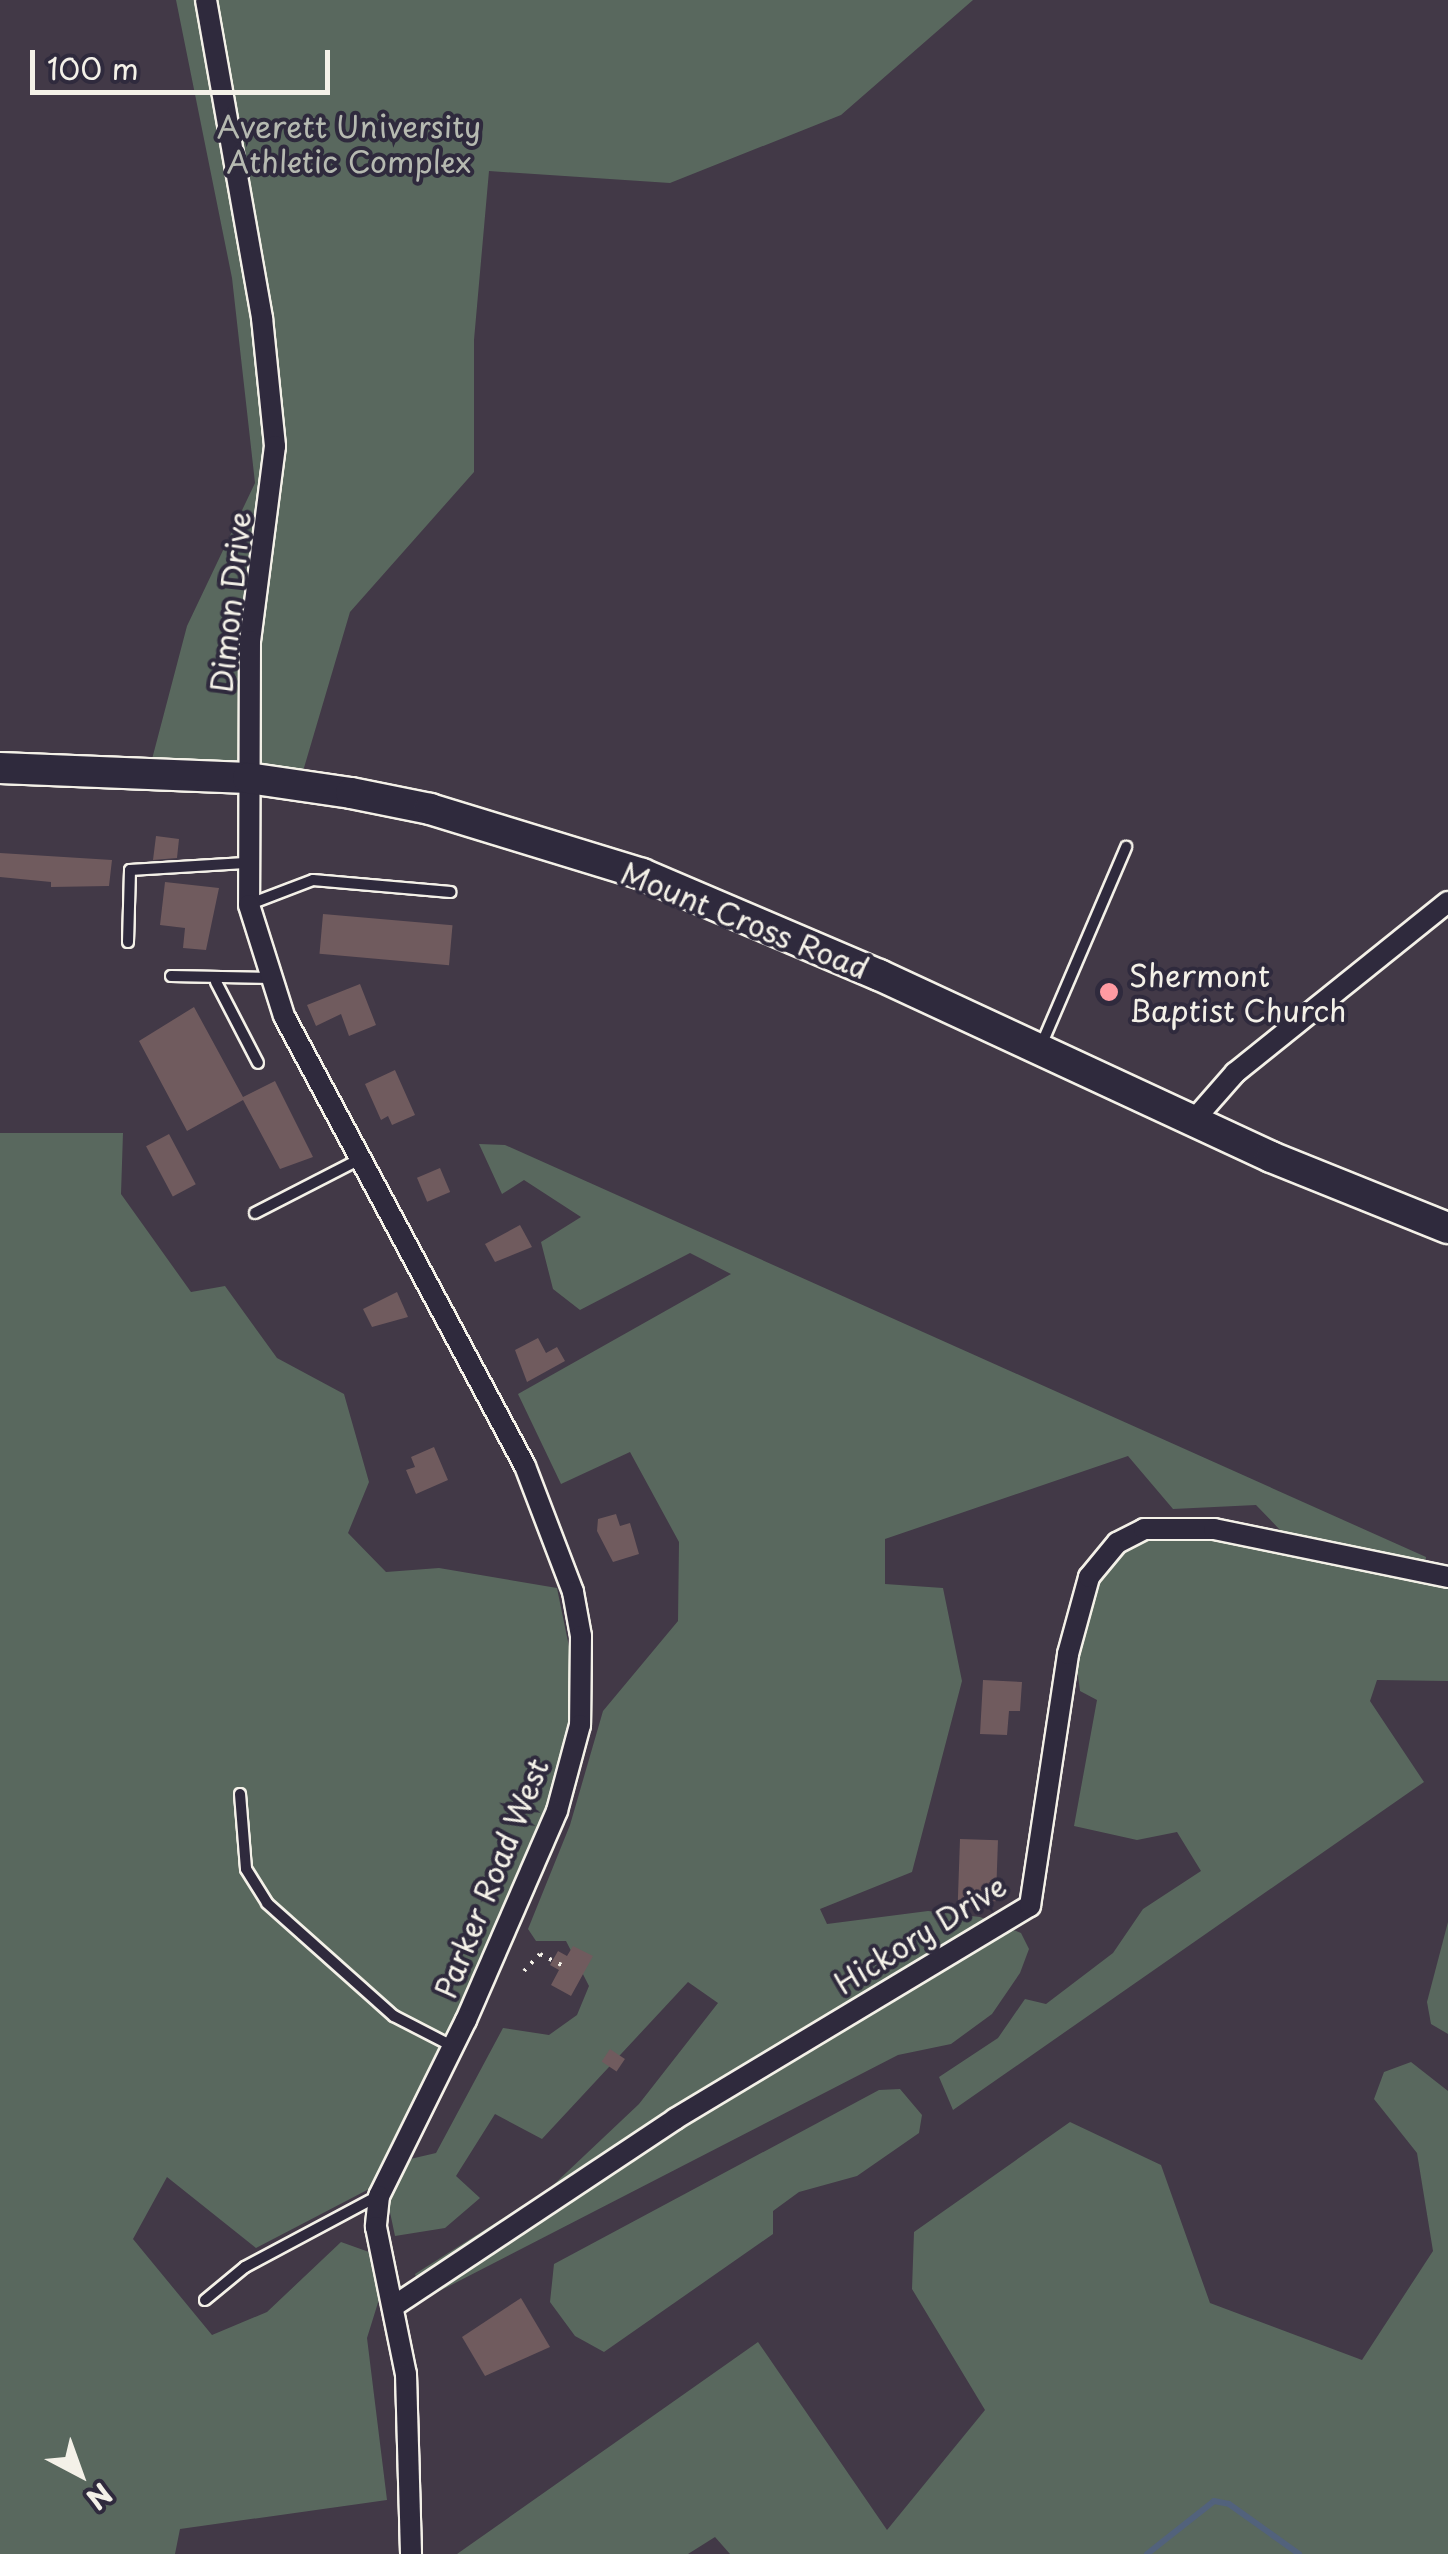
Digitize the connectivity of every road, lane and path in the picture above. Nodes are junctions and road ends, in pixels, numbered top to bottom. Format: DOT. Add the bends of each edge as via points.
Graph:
graph roads {
  1 [pos="206,0"];
  2 [pos="0,768"];
  3 [pos="248,778"];
  4 [pos="1126,847"];
  5 [pos="245,862"];
  6 [pos="450,892"];
  7 [pos="1448,902"];
  8 [pos="249,905"];
  9 [pos="128,942"];
  10 [pos="170,976"];
  11 [pos="272,978"];
  12 [pos="216,982"];
  13 [pos="1040,1050"];
  14 [pos="258,1063"];
  15 [pos="1193,1121"];
  16 [pos="361,1159"];
  17 [pos="377,1188"];
  18 [pos="255,1213"];
  19 [pos="1448,1228"];
  20 [pos="1448,1577"];
  21 [pos="240,1794"];
  22 [pos="562,1965"];
  23 [pos="524,1971"];
  24 [pos="452,2046"];
  25 [pos="379,2196"];
  26 [pos="206,2300"];
  27 [pos="394,2306"];
  28 [pos="412,2554"];
  1 -- 3 [label="street, Dimon Drive" via="262,318 276,446 250,641"];
  2 -- 3 [label="main road, Mount Cross Road"];
  3 -- 5 [label="street, Dimon Drive"];
  3 -- 13 [label="main road, Mount Cross Road" via="430,809 642,874"];
  4 -- 13 [label="lane"];
  5 -- 8 [label="street, Dimon Drive"];
  5 -- 9 [label="lane" via="130,870"];
  6 -- 8 [label="lane" via="313,880"];
  7 -- 15 [label="street" via="1235,1073"];
  8 -- 11 [label="street, Dimon Drive"];
  10 -- 12 [label="lane"];
  11 -- 12 [label="lane"];
  11 -- 16 [label="street, Dimon Drive" via="284,1016"];
  12 -- 14 [label="lane"];
  13 -- 15 [label="main road, Mount Cross Road"];
  15 -- 19 [label="main road, Mount Cross Road"];
  16 -- 17 [label="street, Dimon Drive"];
  16 -- 18 [label="lane"];
  17 -- 24 [label="street, Parker Road West" via="525,1466 573,1592 581,1636 584,1681 570,1768"];
  20 -- 27 [label="street, Hickory Drive" via="1214,1530 1144,1530 1117,1543 1089,1577 1068,1654 1030,1906 675,2119"];
  21 -- 24 [label="lane" via="246,1870 267,1903 380,2005"];
  22 -- 23 [label="path" via="540,1954"];
  24 -- 25 [label="street, Parker Road West"];
  25 -- 26 [label="lane" via="245,2267"];
  25 -- 27 [label="street, Parker Road West" via="376,2227"];
  27 -- 28 [label="street, Parker Road West" via="406,2374"];
}
